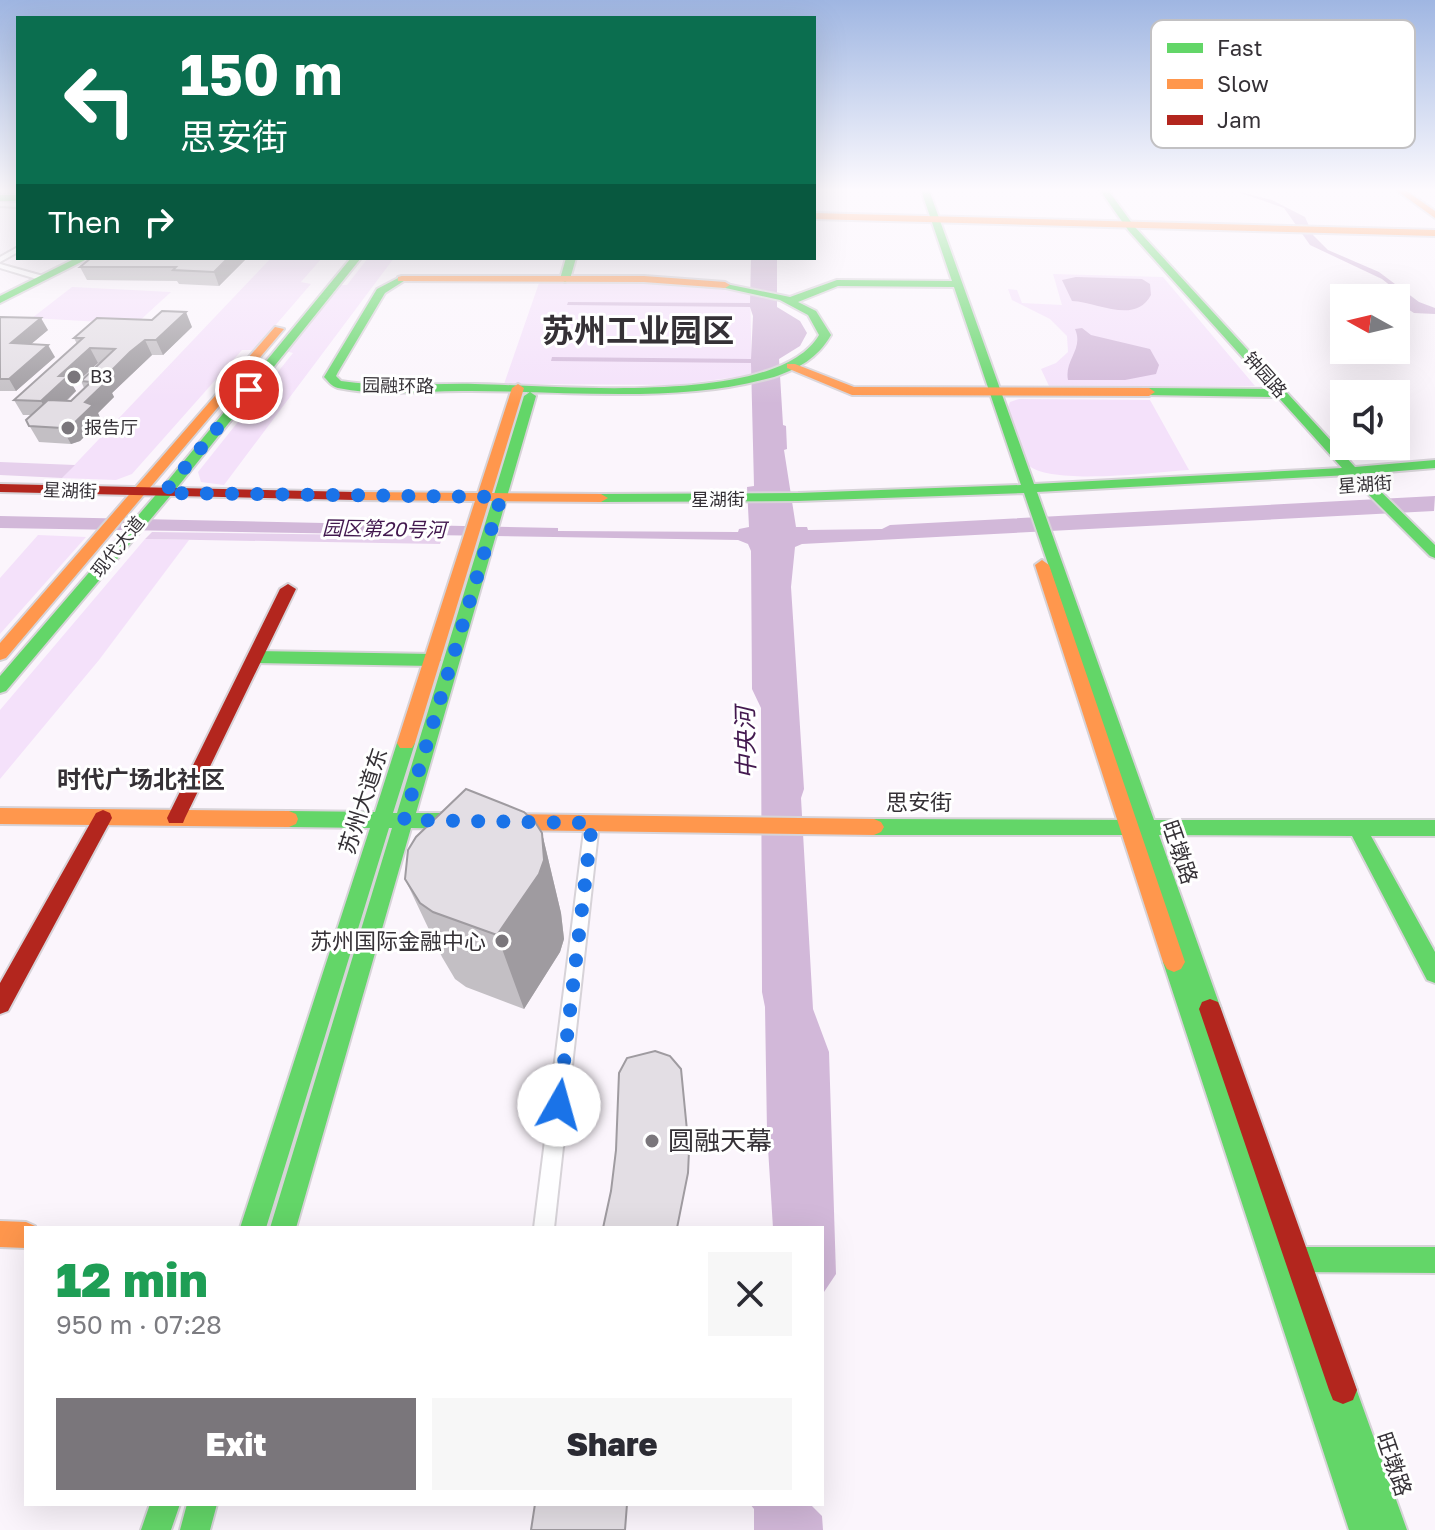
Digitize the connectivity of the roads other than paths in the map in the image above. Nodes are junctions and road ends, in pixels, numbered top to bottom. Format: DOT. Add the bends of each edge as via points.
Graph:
graph roads {
  1 [pos="77,261"];
  2 [pos="336,261"];
  3 [pos="353,261"];
  4 [pos="560,261"];
  5 [pos="569,261"];
  6 [pos="944,261"];
  7 [pos="1165,261"];
  8 [pos="1167,261"];
  9 [pos="0,263"];
  10 [pos="40,278"];
  11 [pos="559,279"];
  12 [pos="952,284"];
  13 [pos="0,300"];
  14 [pos="788,300"];
  15 [pos="787,367"];
  16 [pos="525,388"];
  17 [pos="991,393"];
  18 [pos="1282,393"];
  19 [pos="1435,464"];
  20 [pos="1435,479"];
  21 [pos="1372,485"];
  22 [pos="0,488"];
  23 [pos="0,501"];
  24 [pos="1028,503"];
  25 [pos="139,509"];
  26 [pos="1404,516"];
  27 [pos="487,518"];
  28 [pos="1435,539"];
  29 [pos="1435,553"];
  30 [pos="288,589"];
  31 [pos="0,654"];
  32 [pos="255,657"];
  33 [pos="433,660"];
  34 [pos="0,687"];
  35 [pos="0,816"];
  36 [pos="103,818"];
  37 [pos="176,818"];
  38 [pos="382,820"];
  39 [pos="404,820"];
  40 [pos="592,823"];
  41 [pos="1137,826"];
  42 [pos="1357,827"];
  43 [pos="1435,828"];
  44 [pos="1435,973"];
  45 [pos="0,1004"];
  46 [pos="254,1226"];
  47 [pos="284,1226"];
  48 [pos="544,1226"];
  49 [pos="0,1234"];
  50 [pos="24,1235"];
  51 [pos="1273,1259"];
  52 [pos="1297,1259"];
  53 [pos="1435,1260"];
  54 [pos="164,1506"];
  55 [pos="201,1506"];
  56 [pos="156,1530"];
  57 [pos="195,1530"];
  58 [pos="1364,1530"];
  59 [pos="1392,1530"];
  1 -- 10 [label="main road"];
  2 -- 25 [label="main road, 现代大道"];
  3 -- 25 [label="main road, 现代大道"];
  4 -- 11 [label="main road"];
  5 -- 11 [label="main road"];
  6 -- 12 [label="main road, 旺墩路"];
  7 -- 18 [label="main road, 钟园路"];
  8 -- 21 [label="main road, 钟园路"];
  9 -- 10 [label="street"];
  10 -- 13 [label="main road"];
  11 -- 14 [label="main road, 园融环路" via="686,280"];
  11 -- 16 [label="main road, 园融环路" via="391,282 330,376 343,385"];
  12 -- 14 [label="main road" via="837,283"];
  12 -- 17 [label="main road, 旺墩路"];
  14 -- 15 [label="main road, 园融环路" via="816,317 825,335 817,349"];
  15 -- 16 [label="main road, 园融环路" via="746,380 663,389"];
  15 -- 17 [label="main road" via="852,391"];
  16 -- 27 [label="main road, 苏州大道东"];
  17 -- 18 [label="main road"];
  17 -- 24 [label="main road, 旺墩路"];
  18 -- 21 [label="main road, 钟园路"];
  19 -- 21 [label="main road, 星湖街"];
  20 -- 21 [label="main road, 星湖街"];
  21 -- 24 [label="main road, 星湖街"];
  21 -- 26 [label="main road, 钟园路"];
  22 -- 25 [label="main road, 星湖街"];
  23 -- 25 [label="main road, 星湖街"];
  24 -- 27 [label="main road, 星湖街" via="742,506"];
  24 -- 41 [label="main road, 旺墩路"];
  25 -- 27 [label="main road, 星湖街"];
  25 -- 31 [label="main road, 现代大道" via="104,533"];
  25 -- 34 [label="main road, 现代大道"];
  26 -- 28 [label="main road, 钟园路"];
  26 -- 29 [label="main road, 钟园路"];
  27 -- 33 [label="main road, 苏州大道东"];
  27 -- 39 [label="main road, 苏州大道东"];
  30 -- 32 [label="main road"];
  32 -- 33 [label="main road"];
  32 -- 37 [label="main road"];
  33 -- 38 [label="main road, 苏州大道东"];
  35 -- 36 [label="main road, 思安街"];
  36 -- 37 [label="main road, 思安街"];
  36 -- 45 [label="main road"];
  37 -- 38 [label="main road, 思安街"];
  38 -- 39 [label="main road, 思安街"];
  38 -- 46 [label="main road, 苏州大道东"];
  39 -- 40 [label="main road, 思安街"];
  39 -- 47 [label="main road, 苏州大道东"];
  40 -- 41 [label="main road, 思安街"];
  40 -- 48 [label="street"];
  41 -- 42 [label="main road, 思安街"];
  41 -- 51 [label="main road, 旺墩路"];
  41 -- 52 [label="main road, 旺墩路"];
  42 -- 43 [label="main road, 思安街"];
  42 -- 44 [label="main road"];
  49 -- 50 [label="main road"];
  51 -- 52 [label="main road"];
  51 -- 58 [label="main road, 旺墩路"];
  52 -- 53 [label="main road"];
  52 -- 59 [label="main road, 旺墩路"];
  54 -- 56 [label="main road"];
  55 -- 57 [label="main road"];
}
